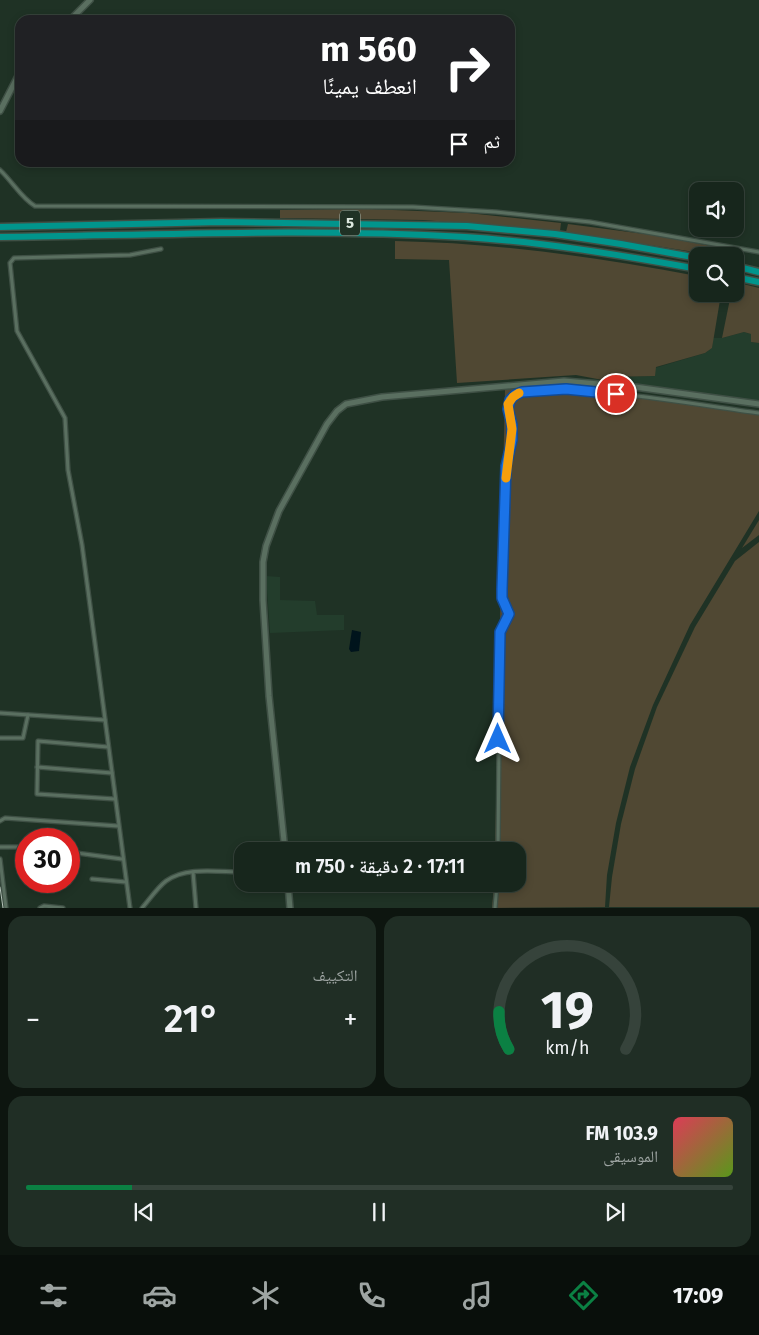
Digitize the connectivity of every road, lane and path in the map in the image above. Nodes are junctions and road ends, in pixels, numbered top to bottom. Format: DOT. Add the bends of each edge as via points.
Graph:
graph roads {
  1 [pos="90,0"];
  2 [pos="75,15"];
  3 [pos="15,82"];
  4 [pos="0,112"];
  5 [pos="0,170"];
  6 [pos="0,227"];
  7 [pos="0,237"];
  8 [pos="161,249"];
  9 [pos="759,252"];
  10 [pos="689,256"];
  11 [pos="689,268"];
  12 [pos="744,268"];
  13 [pos="759,272"];
  14 [pos="744,279"];
  15 [pos="759,282"];
  16 [pos="759,404"];
  17 [pos="759,413"];
  18 [pos="0,713"];
  19 [pos="28,715"];
  20 [pos="105,720"];
  21 [pos="0,738"];
  22 [pos="108,747"];
  23 [pos="37,767"];
  24 [pos="112,773"];
  25 [pos="115,799"];
  26 [pos="0,821"];
  27 [pos="118,826"];
  28 [pos="283,842"];
  29 [pos="498,842"];
  30 [pos="0,847"];
  31 [pos="15,847"];
  32 [pos="80,853"];
  33 [pos="122,858"];
  34 [pos="0,859"];
  35 [pos="193,872"];
  36 [pos="234,872"];
  37 [pos="92,879"];
  38 [pos="126,882"];
  39 [pos="289,892"];
  40 [pos="496,892"];
  41 [pos="6,908"];
  42 [pos="40,908"];
  43 [pos="63,908"];
  44 [pos="130,908"];
  45 [pos="142,908"];
  46 [pos="196,908"];
  47 [pos="290,908"];
  48 [pos="495,908"];
  1 -- 2 [label="street"];
  3 -- 4 [label="street"];
  5 -- 9 [label="street" via="27,202 35,206 413,207 496,212 590,222"];
  6 -- 10 [label="highway, 5" via="221,222 467,226 574,237"];
  7 -- 11 [label="highway, 5" via="409,234 556,247"];
  8 -- 20 [label="street" via="130,255 14,258 10,263 17,331 65,418 68,470 82,546"];
  12 -- 13 [label="highway"];
  14 -- 15 [label="highway"];
  16 -- 28 [label="street" via="577,380 382,396 346,404 337,411 282,506 272,528 264,562 269,696"];
  17 -- 29 [label="street" via="577,389 522,392 510,400 512,440 506,466 502,589 509,614 500,637"];
  18 -- 19 [label="street"];
  19 -- 20 [label="street"];
  19 -- 21 [label="street" via="23,738"];
  20 -- 22 [label="street"];
  22 -- 23 [label="street" via="38,741"];
  22 -- 24 [label="street"];
  23 -- 24 [label="street"];
  23 -- 25 [label="street" via="37,794"];
  24 -- 25 [label="street"];
  25 -- 27 [label="street"];
  26 -- 27 [label="street" via="5,818"];
  27 -- 33 [label="street"];
  30 -- 31 [label="street"];
  32 -- 33 [label="street"];
  33 -- 38 [label="street"];
  34 -- 41 [label="street"];
  35 -- 36 [label="street"];
  35 -- 45 [label="street" via="165,882"];
  35 -- 46 [label="street"];
  37 -- 38 [label="street"];
  38 -- 44 [label="street"];
  39 -- 47 [label="street"];
  40 -- 48 [label="street"];
  42 -- 43 [label="street"];
}
